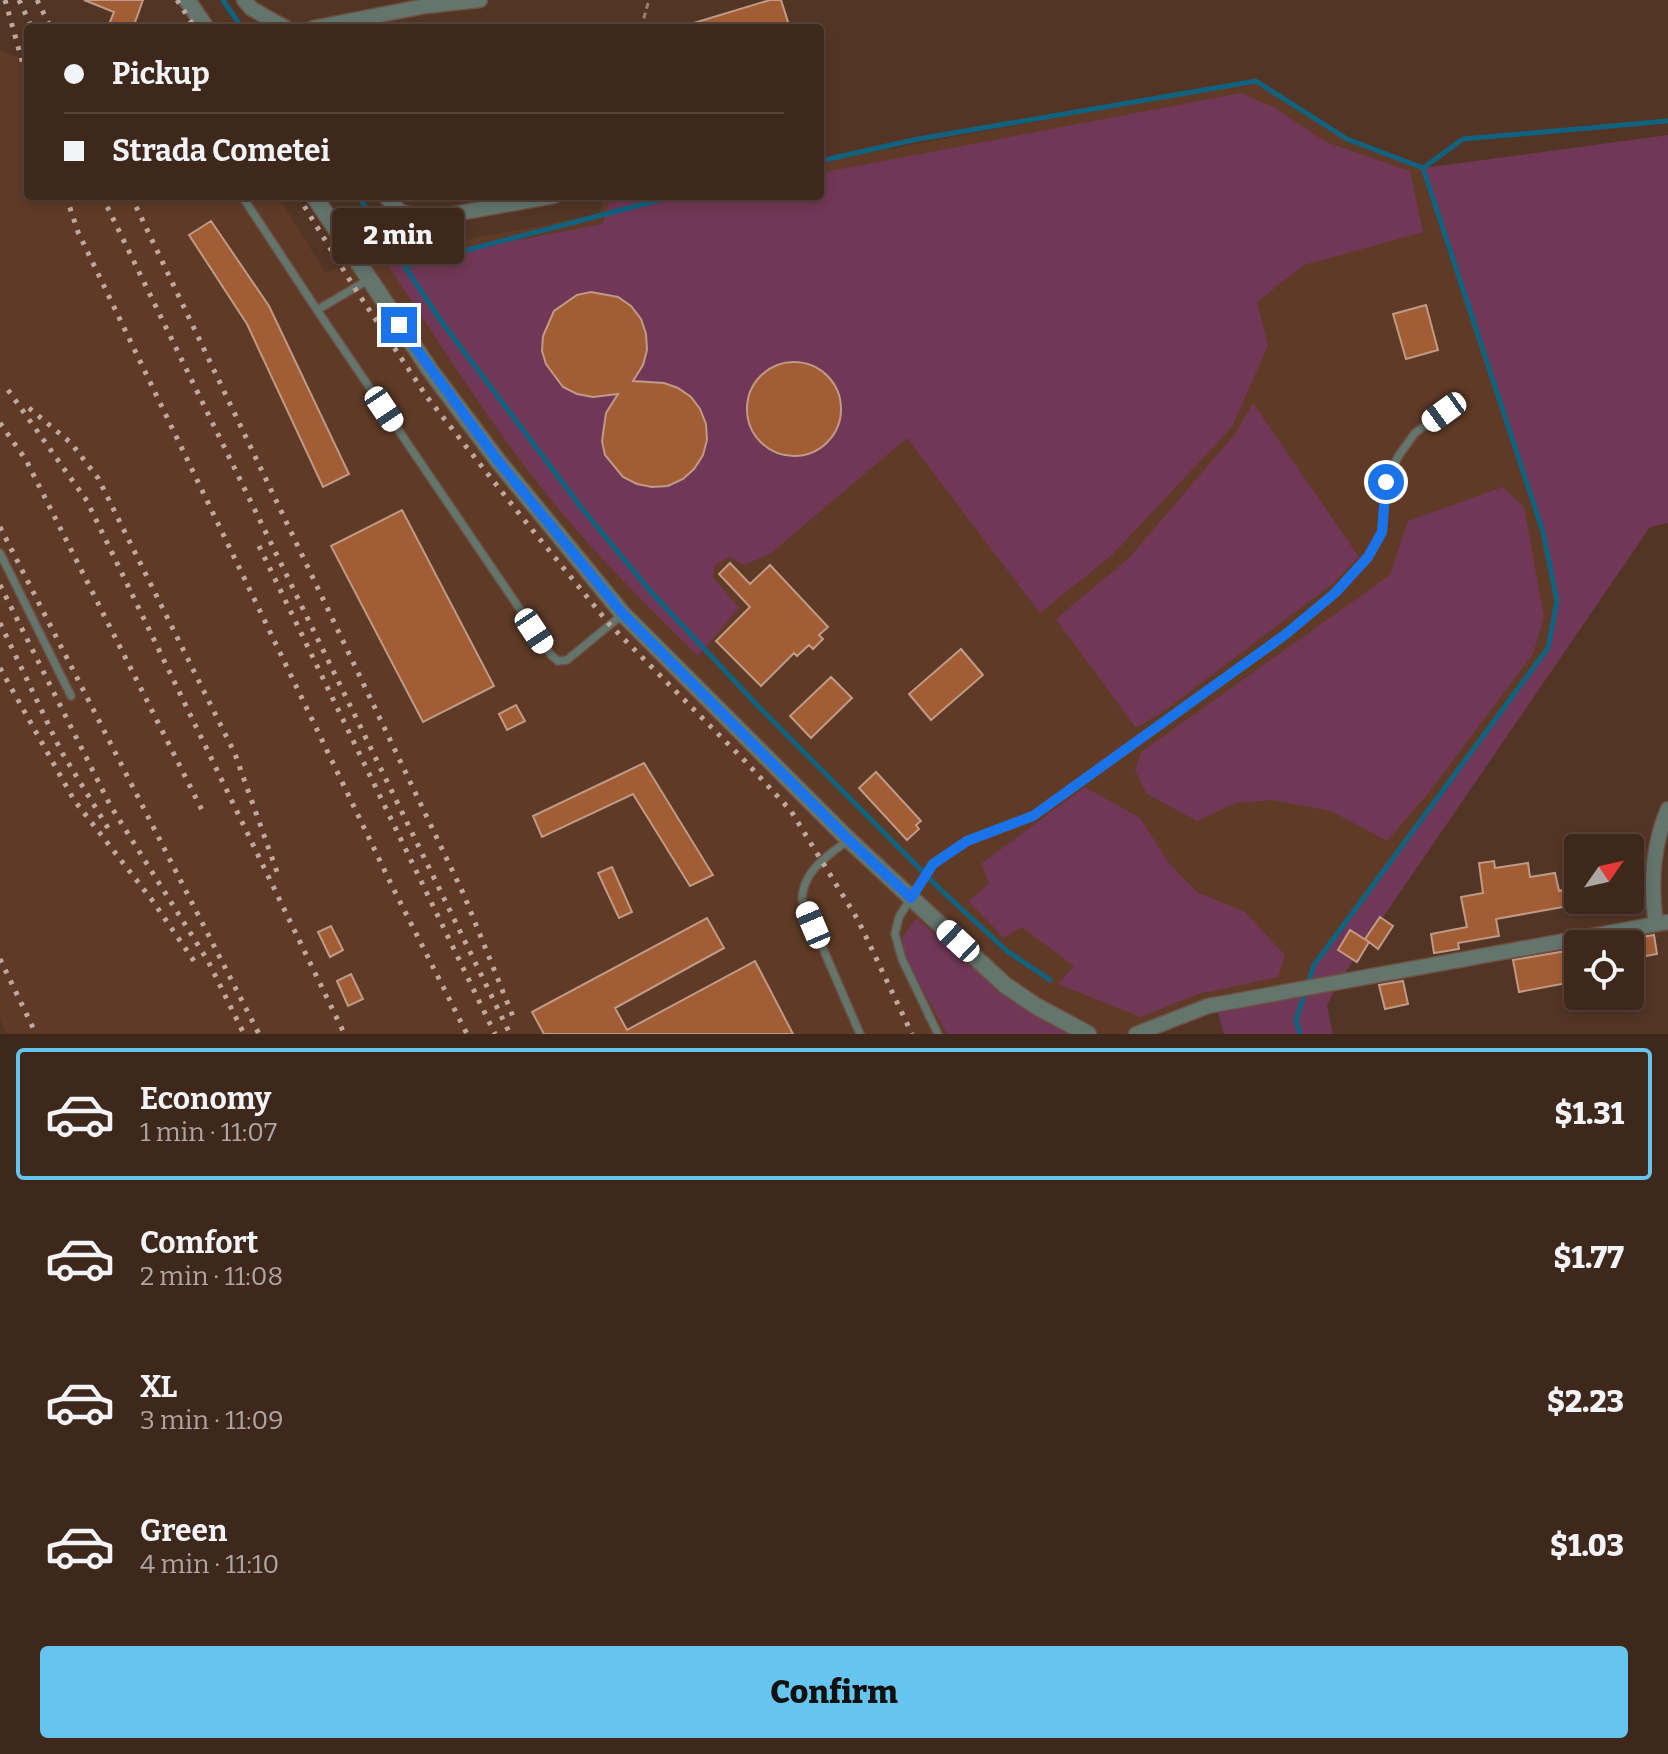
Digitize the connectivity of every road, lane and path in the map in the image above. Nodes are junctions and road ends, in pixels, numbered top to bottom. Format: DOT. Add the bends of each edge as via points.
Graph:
graph roads {
  1 [pos="187,0"];
  2 [pos="244,0"];
  3 [pos="480,0"];
  4 [pos="649,0"];
  5 [pos="203,24"];
  6 [pos="279,24"];
  7 [pos="334,24"];
  8 [pos="642,24"];
  9 [pos="245,200"];
  10 [pos="317,200"];
  11 [pos="389,200"];
  12 [pos="532,200"];
  13 [pos="368,280"];
  14 [pos="317,310"];
  15 [pos="1444,412"];
  16 [pos="0,553"];
  17 [pos="623,614"];
  18 [pos="71,696"];
  19 [pos="1668,809"];
  20 [pos="848,839"];
  21 [pos="911,898"];
  22 [pos="1662,923"];
  23 [pos="860,1034"];
  24 [pos="938,1034"];
  25 [pos="1088,1034"];
  26 [pos="1136,1034"];
  1 -- 5 [label="street"];
  2 -- 6 [label="street"];
  3 -- 7 [label="street"];
  4 -- 8 [label="path"];
  9 -- 14 [label="lane"];
  10 -- 13 [label="street"];
  11 -- 12 [label="street" via="401,212 426,219"];
  13 -- 14 [label="lane"];
  13 -- 17 [label="street" via="498,461"];
  14 -- 17 [label="lane" via="551,655 567,660"];
  15 -- 21 [label="lane" via="1415,433 1399,455 1386,482 1382,532 1368,557 1335,593 1033,816 967,841 933,864"];
  16 -- 18 [label="lane"];
  17 -- 20 [label="street"];
  19 -- 22 [label="street" via="1654,849 1652,897"];
  20 -- 21 [label="street"];
  20 -- 23 [label="lane" via="802,885 802,900"];
  21 -- 24 [label="lane" via="895,934"];
  21 -- 25 [label="street" via="1005,985"];
  22 -- 26 [label="street" via="1208,1006"];
}
